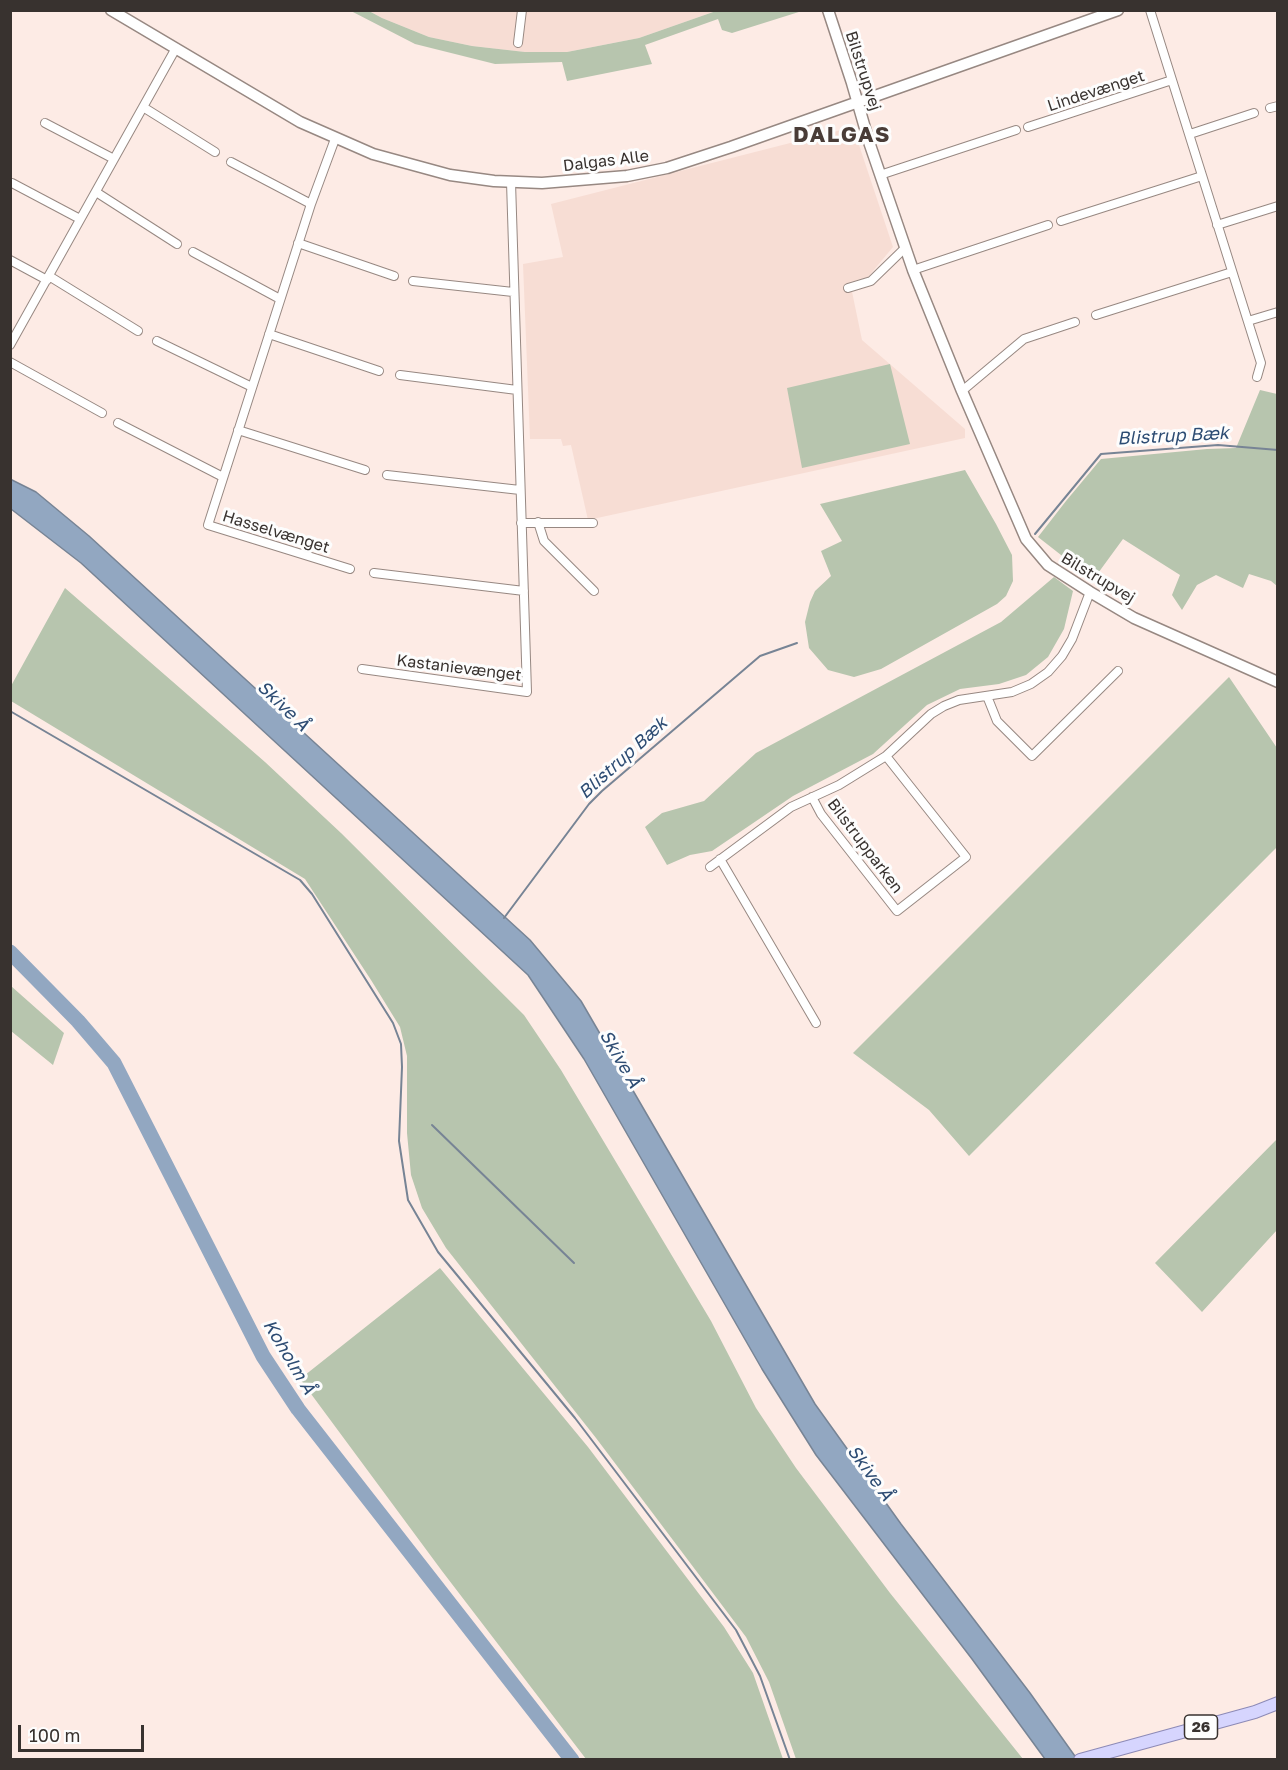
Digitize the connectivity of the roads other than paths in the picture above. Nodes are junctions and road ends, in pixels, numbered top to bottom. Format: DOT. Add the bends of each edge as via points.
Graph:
graph roads {
  1 [pos="111,10"];
  2 [pos="522,10"];
  3 [pos="828,10"];
  4 [pos="1118,10"];
  5 [pos="1150,10"];
  6 [pos="518,43"];
  7 [pos="176,48"];
  8 [pos="1172,80"];
  9 [pos="858,101"];
  10 [pos="143,107"];
  11 [pos="1254,113"];
  12 [pos="45,123"];
  13 [pos="1028,127"];
  14 [pos="1016,130"];
  15 [pos="1190,134"];
  16 [pos="335,139"];
  17 [pos="215,152"];
  18 [pos="114,159"];
  19 [pos="231,162"];
  20 [pos="880,175"];
  21 [pos="1203,176"];
  22 [pos="511,182"];
  23 [pos="12,183"];
  24 [pos="96,192"];
  25 [pos="311,204"];
  26 [pos="1278,206"];
  27 [pos="80,219"];
  28 [pos="1061,221"];
  29 [pos="1048,225"];
  30 [pos="1217,225"];
  31 [pos="298,243"];
  32 [pos="177,244"];
  33 [pos="905,248"];
  34 [pos="193,252"];
  35 [pos="10,260"];
  36 [pos="913,270"];
  37 [pos="1232,272"];
  38 [pos="394,276"];
  39 [pos="48,278"];
  40 [pos="413,281"];
  41 [pos="848,288"];
  42 [pos="513,292"];
  43 [pos="280,299"];
  44 [pos="1278,312"];
  45 [pos="1096,315"];
  46 [pos="1248,321"];
  47 [pos="1075,322"];
  48 [pos="138,331"];
  49 [pos="269,334"];
  50 [pos="12,341"];
  51 [pos="157,341"];
  52 [pos="10,362"];
  53 [pos="379,370"];
  54 [pos="400,375"];
  55 [pos="1257,377"];
  56 [pos="252,387"];
  57 [pos="517,390"];
  58 [pos="962,391"];
  59 [pos="102,413"];
  60 [pos="118,423"];
  61 [pos="238,430"];
  62 [pos="365,471"];
  63 [pos="387,475"];
  64 [pos="223,477"];
  65 [pos="520,490"];
  66 [pos="538,522"];
  67 [pos="521,523"];
  68 [pos="593,523"];
  69 [pos="350,569"];
  70 [pos="374,573"];
  71 [pos="524,591"];
  72 [pos="594,591"];
  73 [pos="1089,592"];
  74 [pos="362,669"];
  75 [pos="1118,671"];
  76 [pos="1278,682"];
  77 [pos="987,696"];
  78 [pos="886,756"];
  79 [pos="812,797"];
  80 [pos="720,859"];
  81 [pos="710,867"];
  82 [pos="816,1023"];
  83 [pos="1278,1703"];
  84 [pos="1080,1760"];
  1 -- 7 [label="street, Dalgas Alle"];
  2 -- 6 [label="street"];
  3 -- 9 [label="street, Bilstrupvej"];
  4 -- 9 [label="street, Dalgas Alle"];
  5 -- 8 [label="street"];
  7 -- 10 [label="street"];
  7 -- 16 [label="street, Dalgas Alle"];
  8 -- 13 [label="street, Lindevænget"];
  8 -- 15 [label="street"];
  9 -- 20 [label="street, Bilstrupvej"];
  9 -- 22 [label="street, Dalgas Alle" via="667,168 591,180"];
  10 -- 17 [label="street"];
  10 -- 18 [label="street"];
  11 -- 15 [label="street"];
  12 -- 18 [label="street"];
  14 -- 20 [label="street"];
  15 -- 21 [label="street"];
  16 -- 22 [label="street, Dalgas Alle" via="420,168"];
  16 -- 25 [label="street, Hasselvænget"];
  18 -- 24 [label="street"];
  19 -- 25 [label="street"];
  20 -- 33 [label="street, Bilstrupvej"];
  21 -- 28 [label="street"];
  21 -- 30 [label="street"];
  22 -- 42 [label="street, Kastanievænget"];
  23 -- 27 [label="street"];
  24 -- 27 [label="street"];
  24 -- 32 [label="street"];
  25 -- 31 [label="street, Hasselvænget"];
  26 -- 30 [label="street"];
  27 -- 39 [label="street"];
  29 -- 36 [label="street"];
  30 -- 37 [label="street"];
  31 -- 38 [label="street"];
  31 -- 43 [label="street, Hasselvænget"];
  33 -- 36 [label="street, Bilstrupvej"];
  33 -- 41 [label="street" via="871,281"];
  34 -- 43 [label="street"];
  35 -- 39 [label="street"];
  36 -- 58 [label="street, Bilstrupvej"];
  37 -- 45 [label="street"];
  37 -- 46 [label="street"];
  39 -- 48 [label="street"];
  39 -- 50 [label="street"];
  40 -- 42 [label="street"];
  42 -- 57 [label="street, Kastanievænget"];
  43 -- 49 [label="street, Hasselvænget"];
  44 -- 46 [label="street"];
  46 -- 55 [label="street" via="1261,363"];
  47 -- 58 [label="street" via="1024,339"];
  49 -- 53 [label="street"];
  49 -- 56 [label="street, Hasselvænget"];
  51 -- 56 [label="street"];
  52 -- 59 [label="street"];
  54 -- 57 [label="street"];
  56 -- 61 [label="street, Hasselvænget"];
  57 -- 65 [label="street, Kastanievænget"];
  58 -- 73 [label="street, Bilstrupvej" via="1026,538 1048,565"];
  60 -- 64 [label="street"];
  61 -- 62 [label="street"];
  61 -- 64 [label="street, Hasselvænget"];
  63 -- 65 [label="street"];
  64 -- 69 [label="street, Hasselvænget" via="208,525"];
  65 -- 67 [label="street, Kastanievænget"];
  66 -- 67 [label="street"];
  66 -- 68 [label="street"];
  66 -- 72 [label="street" via="544,541"];
  67 -- 71 [label="street, Kastanievænget"];
  70 -- 71 [label="street"];
  71 -- 74 [label="street, Kastanievænget" via="527,692"];
  73 -- 76 [label="street, Bilstrupvej" via="1134,618"];
  73 -- 77 [label="street, Bilstrupparken" via="1072,639 1048,672 1012,692"];
  75 -- 77 [label="street" via="1032,756 996,721"];
  77 -- 78 [label="street, Bilstrupparken" via="944,706"];
  78 -- 79 [label="street, Bilstrupparken" via="840,785"];
  78 -- 79 [label="street, Bilstrupparken" via="966,857 897,911"];
  79 -- 80 [label="street, Bilstrupparken" via="771,820"];
  80 -- 81 [label="street, Bilstrupparken"];
  80 -- 82 [label="street"];
  83 -- 84 [label="main road, 26"];
}
